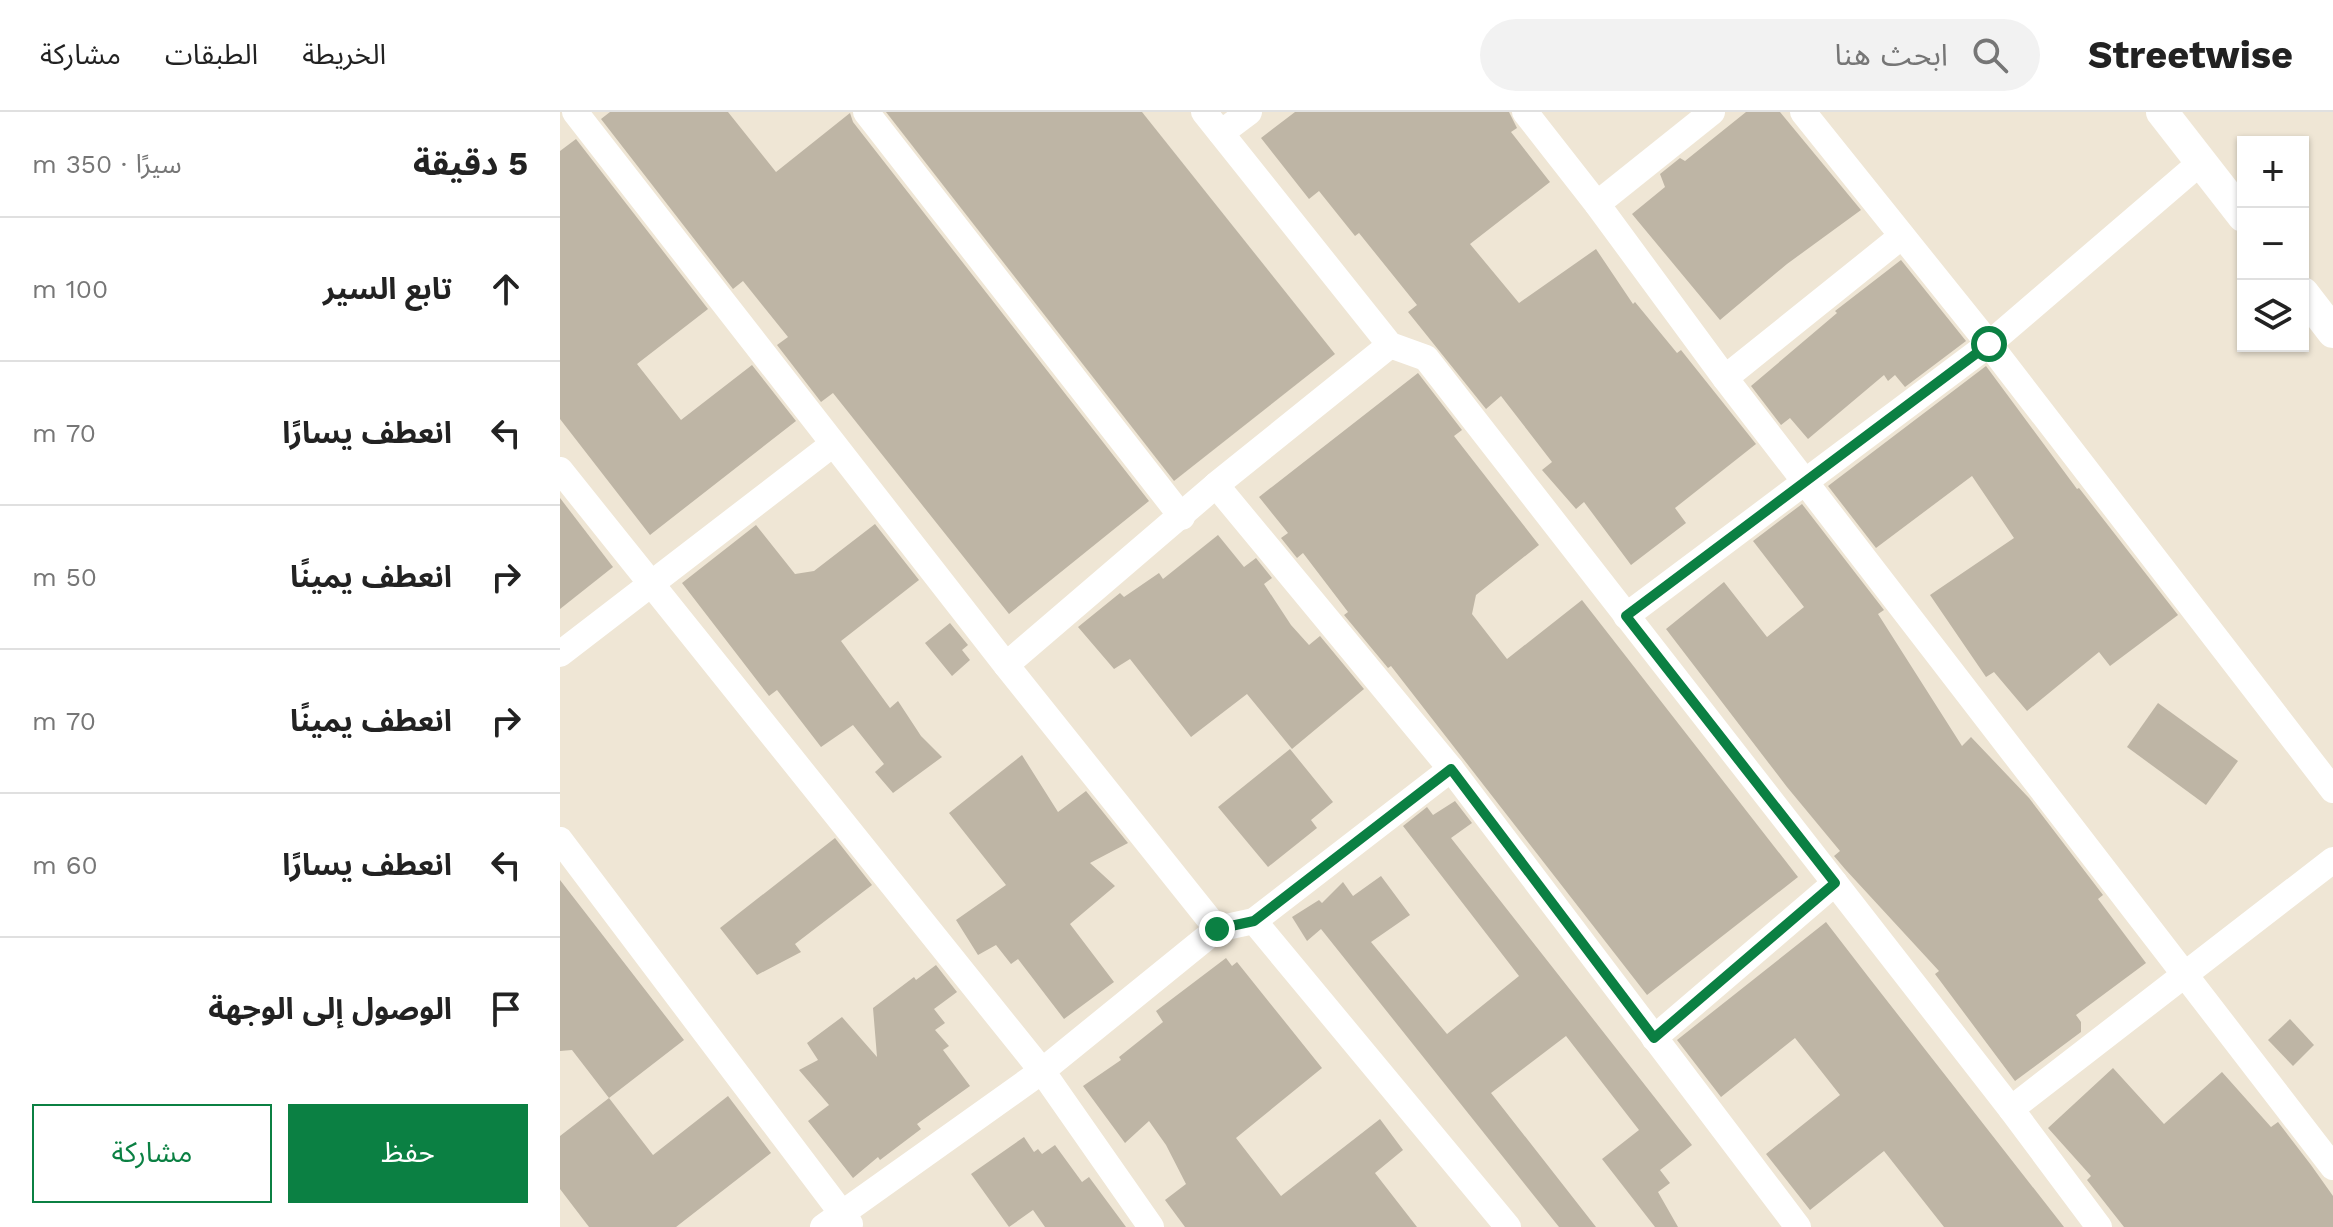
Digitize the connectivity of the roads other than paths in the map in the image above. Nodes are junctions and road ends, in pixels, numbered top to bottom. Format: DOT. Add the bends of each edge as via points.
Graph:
graph roads {
  1 [pos="575,112"];
  2 [pos="866,112"];
  3 [pos="1204,112"];
  4 [pos="1249,112"];
  5 [pos="1525,112"];
  6 [pos="1712,112"];
  7 [pos="1803,112"];
  8 [pos="2162,112"];
  9 [pos="1221,133"];
  10 [pos="2201,162"];
  11 [pos="1597,204"];
  12 [pos="2237,208"];
  13 [pos="1902,236"];
  14 [pos="2309,301"];
  15 [pos="2333,332"];
  16 [pos="1989,344"];
  17 [pos="1390,345"];
  18 [pos="1725,378"];
  19 [pos="833,444"];
  20 [pos="560,470"];
  21 [pos="1805,481"];
  22 [pos="1216,485"];
  23 [pos="1182,517"];
  24 [pos="650,583"];
  25 [pos="1626,616"];
  26 [pos="560,654"];
  27 [pos="1006,665"];
  28 [pos="1451,769"];
  29 [pos="2333,790"];
  30 [pos="560,840"];
  31 [pos="2333,860"];
  32 [pos="1835,883"];
  33 [pos="1254,921"];
  34 [pos="1217,929"];
  35 [pos="2184,975"];
  36 [pos="1654,1038"];
  37 [pos="1042,1071"];
  38 [pos="2011,1109"];
  39 [pos="2333,1167"];
  40 [pos="839,1222"];
  41 [pos="1151,1227"];
  42 [pos="1508,1227"];
  43 [pos="1798,1227"];
  44 [pos="2099,1227"];
  1 -- 19 [label="street"];
  2 -- 23 [label="street"];
  3 -- 9 [label="street"];
  4 -- 9 [label="street"];
  5 -- 11 [label="street"];
  6 -- 11 [label="street"];
  7 -- 13 [label="street"];
  8 -- 10 [label="street"];
  9 -- 17 [label="street"];
  10 -- 12 [label="street"];
  10 -- 16 [label="street"];
  11 -- 18 [label="street"];
  13 -- 16 [label="street"];
  13 -- 18 [label="street"];
  14 -- 15 [label="street"];
  16 -- 21 [label="street"];
  16 -- 29 [label="street"];
  17 -- 22 [label="street"];
  17 -- 25 [label="street" via="1426,358"];
  18 -- 21 [label="street"];
  19 -- 24 [label="street"];
  19 -- 27 [label="street"];
  20 -- 24 [label="street"];
  21 -- 25 [label="street"];
  21 -- 35 [label="street"];
  22 -- 23 [label="street"];
  22 -- 28 [label="street"];
  23 -- 27 [label="street"];
  24 -- 26 [label="street"];
  24 -- 37 [label="street"];
  25 -- 32 [label="street"];
  27 -- 34 [label="street"];
  28 -- 33 [label="street"];
  28 -- 36 [label="street"];
  30 -- 40 [label="street"];
  31 -- 35 [label="street"];
  32 -- 36 [label="street"];
  32 -- 38 [label="street"];
  33 -- 34 [label="street"];
  33 -- 42 [label="street"];
  34 -- 37 [label="street"];
  35 -- 38 [label="street"];
  35 -- 39 [label="street"];
  36 -- 43 [label="street"];
  37 -- 40 [label="street"];
  37 -- 41 [label="street"];
  38 -- 44 [label="street"];
}
